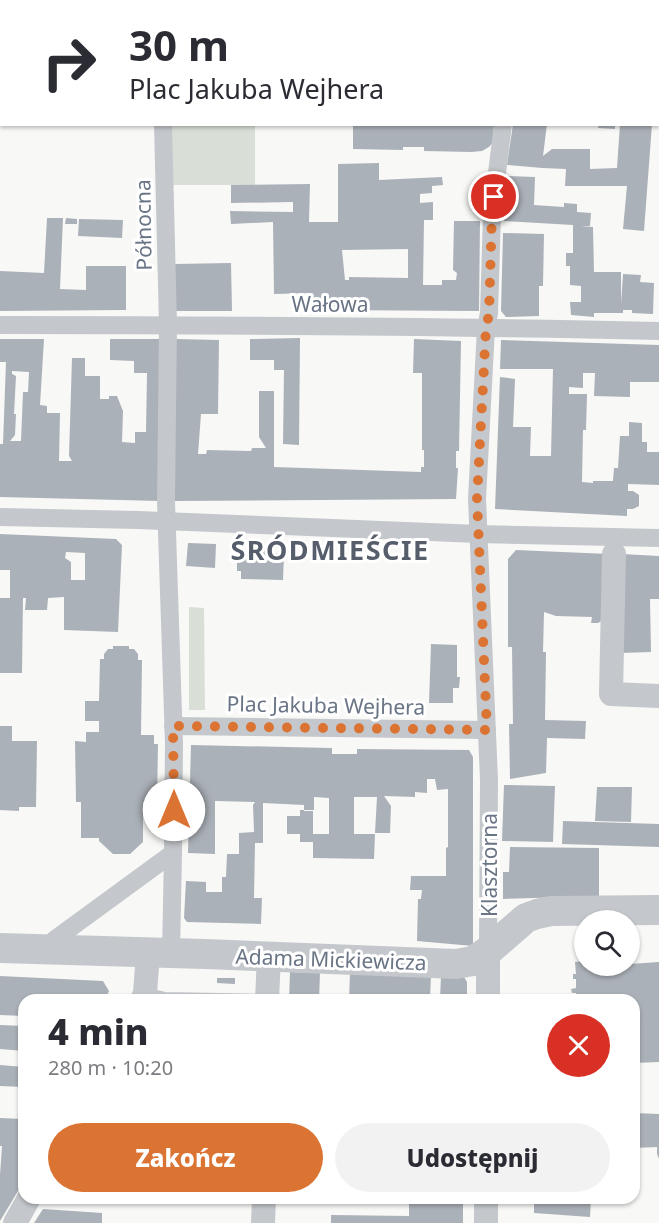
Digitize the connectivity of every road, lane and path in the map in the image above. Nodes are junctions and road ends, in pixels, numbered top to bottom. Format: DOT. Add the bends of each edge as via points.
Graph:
graph roads {
  1 [pos="163,126"];
  2 [pos="503,126"];
  3 [pos="168,325"];
  4 [pos="0,326"];
  5 [pos="486,328"];
  6 [pos="659,331"];
  7 [pos="0,518"];
  8 [pos="167,521"];
  9 [pos="478,534"];
  10 [pos="659,538"];
  11 [pos="614,545"];
  12 [pos="659,696"];
  13 [pos="173,726"];
  14 [pos="487,730"];
  15 [pos="173,853"];
  16 [pos="659,910"];
  17 [pos="54,939"];
  18 [pos="0,948"];
  19 [pos="488,951"];
  20 [pos="159,953"];
  21 [pos="269,956"];
  22 [pos="145,994"];
  23 [pos="267,994"];
  24 [pos="488,994"];
  25 [pos="26,1204"];
  26 [pos="264,1204"];
  27 [pos="486,1204"];
  28 [pos="15,1223"];
  29 [pos="264,1223"];
  30 [pos="486,1223"];
  1 -- 3 [label="street, Północna"];
  2 -- 5 [label="street" via="492,214"];
  3 -- 4 [label="street, Wałowa"];
  3 -- 5 [label="street, Wałowa"];
  3 -- 8 [label="street, Północna"];
  5 -- 6 [label="street, Wałowa"];
  5 -- 9 [label="street"];
  7 -- 8 [label="street"];
  8 -- 9 [label="street"];
  8 -- 13 [label="street"];
  9 -- 11 [label="street"];
  9 -- 14 [label="street"];
  10 -- 11 [label="street"];
  11 -- 12 [label="street" via="611,694"];
  13 -- 14 [label="street, Plac Jakuba Wejhera"];
  13 -- 15 [label="street"];
  14 -- 19 [label="street, Klasztorna"];
  15 -- 17 [label="street"];
  15 -- 20 [label="street"];
  16 -- 19 [label="street, Adama Mickiewicza" via="537,914 525,918"];
  18 -- 20 [label="street, Adama Mickiewicza"];
  19 -- 21 [label="street, Adama Mickiewicza" via="473,961 456,964"];
  19 -- 24 [label="street, Klasztorna"];
  20 -- 21 [label="street, Adama Mickiewicza"];
  20 -- 22 [label="street"];
  21 -- 23 [label="street"];
  25 -- 28 [label="street"];
  26 -- 29 [label="street"];
  27 -- 30 [label="street"];
}
